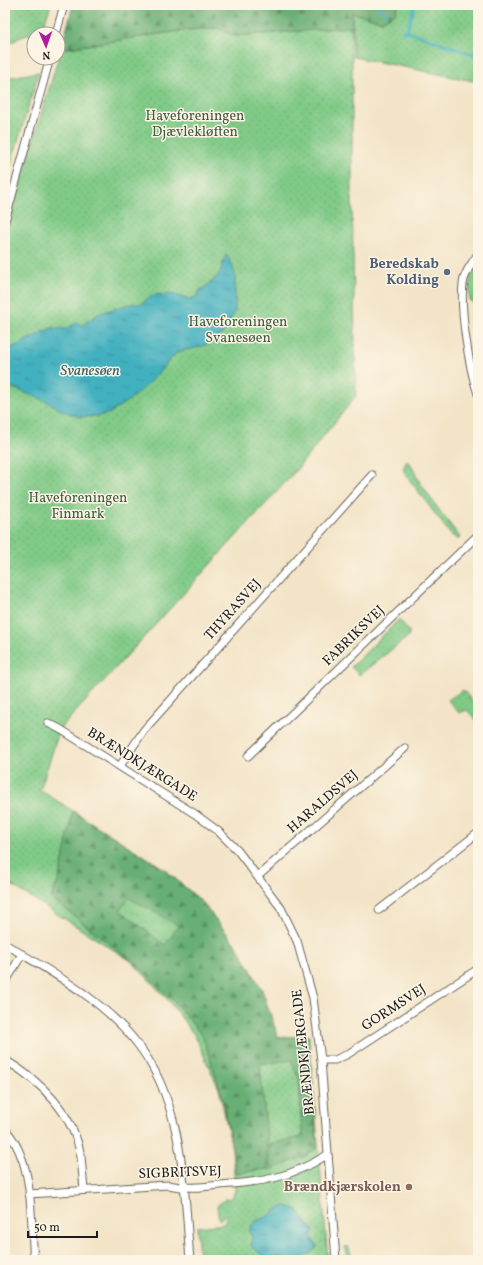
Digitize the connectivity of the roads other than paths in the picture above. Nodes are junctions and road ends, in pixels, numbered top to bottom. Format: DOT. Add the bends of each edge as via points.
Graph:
graph roads {
  1 [pos="64,5"];
  2 [pos="58,26"];
  3 [pos="48,66"];
  4 [pos="5,221"];
  5 [pos="478,254"];
  6 [pos="478,394"];
  7 [pos="372,475"];
  8 [pos="478,535"];
  9 [pos="48,724"];
  10 [pos="404,748"];
  11 [pos="248,756"];
  12 [pos="120,766"];
  13 [pos="478,833"];
  14 [pos="258,876"];
  15 [pos="379,910"];
  16 [pos="5,944"];
  17 [pos="22,954"];
  18 [pos="478,969"];
  19 [pos="5,983"];
  20 [pos="5,1060"];
  21 [pos="321,1060"];
  22 [pos="5,1129"];
  23 [pos="327,1155"];
  24 [pos="184,1188"];
  25 [pos="84,1190"];
  26 [pos="29,1194"];
  27 [pos="34,1260"];
  28 [pos="190,1260"];
  29 [pos="336,1260"];
  1 -- 2 [label="street"];
  3 -- 4 [label="street"];
  5 -- 6 [label="street" via="466,272 463,284 463,307 472,377"];
  7 -- 12 [label="street, THYRASVEJ" via="144,730"];
  8 -- 11 [label="street, FABRIKSVEJ"];
  9 -- 12 [label="street, BRÆNDKJÆRGADE"];
  10 -- 14 [label="street, HARALDSVEJ"];
  12 -- 14 [label="street, BRÆNDKJÆRGADE" via="195,814 218,832 238,851"];
  13 -- 15 [label="street"];
  14 -- 21 [label="street, BRÆNDKJÆRGADE" via="280,908 297,941 314,998"];
  16 -- 17 [label="street"];
  17 -- 19 [label="street"];
  17 -- 24 [label="street" via="100,1006 136,1042 168,1101 176,1130"];
  18 -- 21 [label="street, GORMSVEJ" via="348,1054 335,1060"];
  20 -- 25 [label="street" via="38,1083 63,1112 81,1156"];
  21 -- 23 [label="street, BRÆNDKJÆRGADE"];
  22 -- 26 [label="street" via="14,1138 22,1154"];
  23 -- 24 [label="street, SIGBRITSVEJ" via="306,1168 263,1181"];
  23 -- 29 [label="street, BRÆNDKJÆRGADE"];
  24 -- 25 [label="street, SIGBRITSVEJ" via="168,1185"];
  24 -- 28 [label="street"];
  25 -- 26 [label="street, SIGBRITSVEJ"];
  26 -- 27 [label="street"];
}
